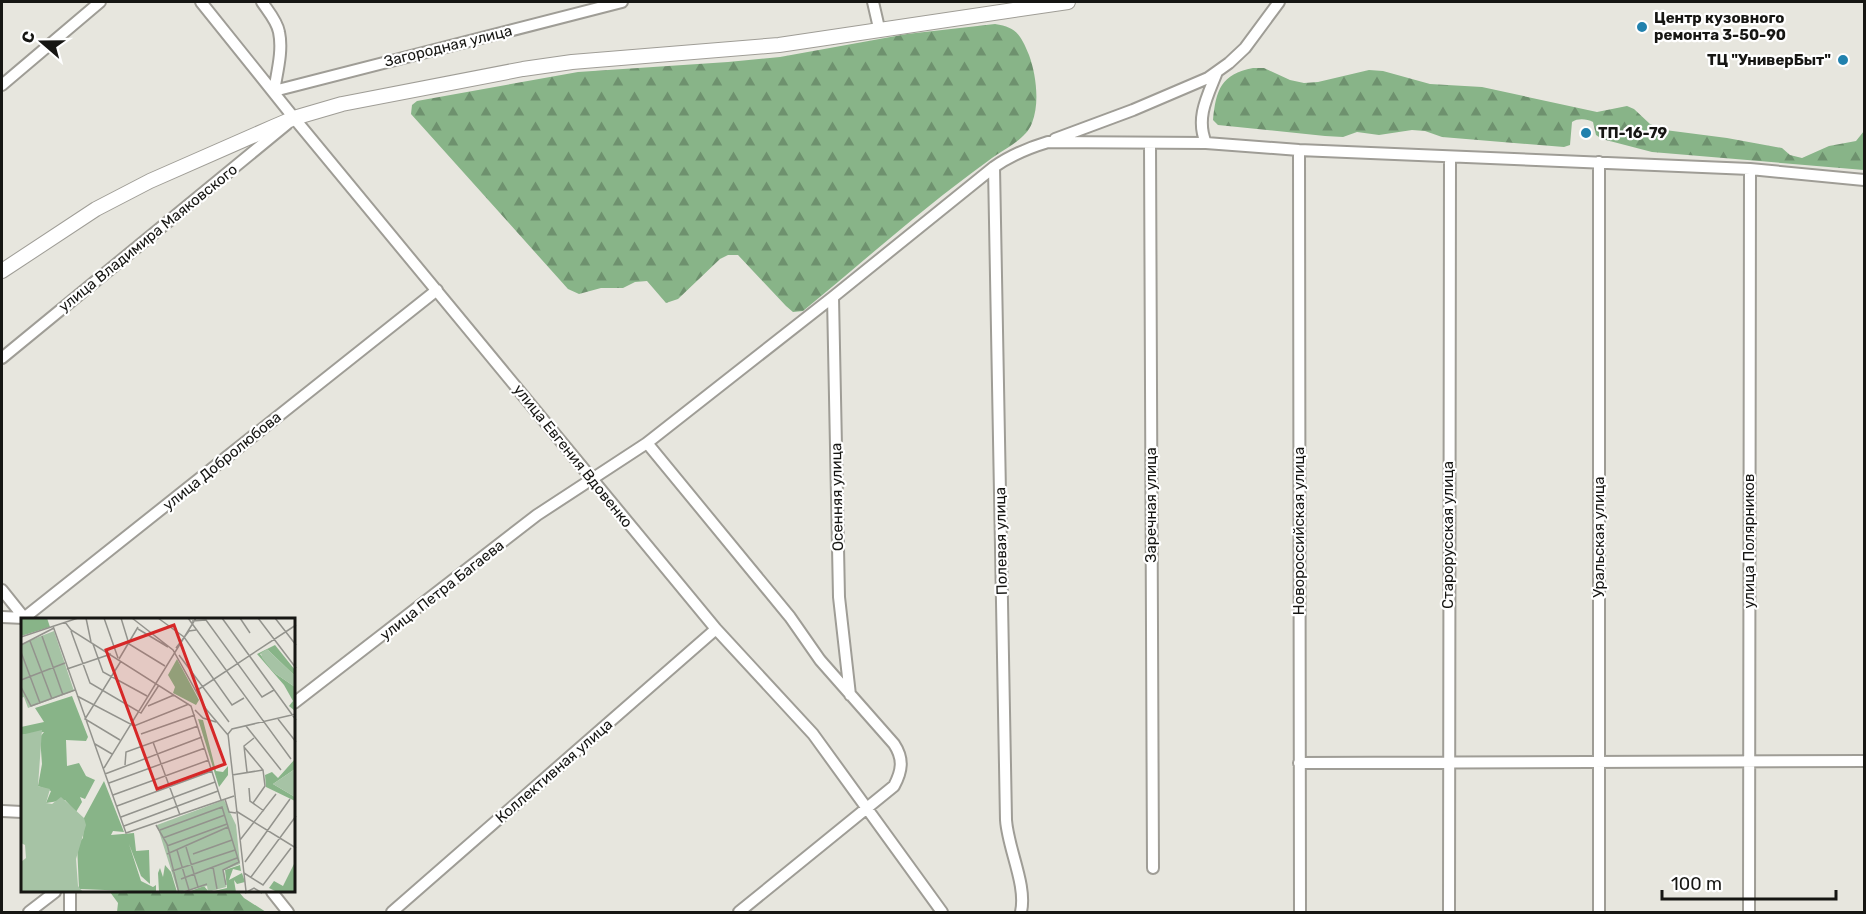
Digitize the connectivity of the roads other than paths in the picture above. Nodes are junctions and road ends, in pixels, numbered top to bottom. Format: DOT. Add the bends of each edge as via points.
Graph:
graph roads {
  1 [pos="100,2"];
  2 [pos="201,2"];
  3 [pos="262,2"];
  4 [pos="622,2"];
  5 [pos="873,2"];
  6 [pos="1068,2"];
  7 [pos="1279,2"];
  8 [pos="879,28"];
  9 [pos="1217,71"];
  10 [pos="2,85"];
  11 [pos="274,91"];
  12 [pos="294,118"];
  13 [pos="1048,142"];
  14 [pos="1150,143"];
  15 [pos="1206,143"];
  16 [pos="1299,150"];
  17 [pos="1450,157"];
  18 [pos="1599,162"];
  19 [pos="994,167"];
  20 [pos="1750,169"];
  21 [pos="1864,180"];
  22 [pos="2,271"];
  23 [pos="437,290"];
  24 [pos="832,297"];
  25 [pos="2,358"];
  26 [pos="647,443"];
  27 [pos="592,479"];
  28 [pos="2,590"];
  29 [pos="2,617"];
  30 [pos="24,618"];
  31 [pos="26,618"];
  32 [pos="21,619"];
  33 [pos="716,629"];
  34 [pos="850,696"];
  35 [pos="296,701"];
  36 [pos="1864,761"];
  37 [pos="1749,762"];
  38 [pos="1299,763"];
  39 [pos="1599,763"];
  40 [pos="1448,764"];
  41 [pos="866,809"];
  42 [pos="2,811"];
  43 [pos="21,812"];
  44 [pos="1153,868"];
  45 [pos="53,893"];
  46 [pos="70,893"];
  47 [pos="274,893"];
  48 [pos="29,912"];
  49 [pos="70,912"];
  50 [pos="288,912"];
  51 [pos="392,912"];
  52 [pos="739,912"];
  53 [pos="942,912"];
  54 [pos="1021,912"];
  55 [pos="1300,912"];
  56 [pos="1449,912"];
  57 [pos="1599,912"];
  58 [pos="1749,912"];
  1 -- 10 [label="street"];
  2 -- 11 [label="street, улица Евгения Вдовенко"];
  3 -- 11 [label="street" via="279,31 280,56"];
  4 -- 11 [label="street, Загородная улица"];
  5 -- 8 [label="street"];
  6 -- 8 [label="street"];
  7 -- 9 [label="street, улица Петра Багаева" via="1245,48"];
  8 -- 12 [label="street" via="779,45 523,69 342,104"];
  9 -- 13 [label="street, улица Петра Багаева" via="1133,110"];
  9 -- 15 [label="street" via="1201,121"];
  11 -- 12 [label="street, улица Евгения Вдовенко"];
  12 -- 22 [label="street" via="96,209"];
  12 -- 23 [label="street, улица Евгения Вдовенко"];
  12 -- 25 [label="street, улица Владимира Маяковского"];
  13 -- 14 [label="street"];
  13 -- 19 [label="street, улица Петра Багаева" via="1010,156"];
  14 -- 15 [label="street"];
  14 -- 44 [label="street, Заречная улица"];
  15 -- 16 [label="street"];
  16 -- 17 [label="street"];
  16 -- 38 [label="street, Новороссийская улица"];
  17 -- 18 [label="street"];
  17 -- 40 [label="street, Старорусская улица"];
  18 -- 20 [label="street"];
  18 -- 39 [label="street, Уральская улица"];
  19 -- 24 [label="street, улица Петра Багаева"];
  19 -- 54 [label="street, Полевая улица" via="1006,820 1022,894"];
  20 -- 21 [label="street"];
  20 -- 37 [label="street, улица Полярников"];
  23 -- 27 [label="street, улица Евгения Вдовенко"];
  23 -- 31 [label="street, улица Добролюбова"];
  24 -- 26 [label="street, улица Петра Багаева"];
  24 -- 34 [label="street, Осенняя улица" via="839,597"];
  26 -- 27 [label="street, улица Петра Багаева"];
  26 -- 34 [label="street"];
  27 -- 33 [label="street, улица Евгения Вдовенко"];
  27 -- 35 [label="street, улица Петра Багаева" via="537,515"];
  28 -- 30 [label="street"];
  29 -- 32 [label="street"];
  33 -- 41 [label="street, улица Евгения Вдовенко" via="813,734"];
  33 -- 51 [label="street, Коллективная улица"];
  34 -- 41 [label="street" via="894,744 902,765 894,786"];
  36 -- 37 [label="street"];
  37 -- 39 [label="street"];
  37 -- 58 [label="street, улица Полярников"];
  38 -- 40 [label="street"];
  38 -- 55 [label="street, Новороссийская улица"];
  39 -- 40 [label="street"];
  39 -- 57 [label="street, Уральская улица"];
  40 -- 56 [label="street, Старорусская улица"];
  41 -- 52 [label="street"];
  41 -- 53 [label="street, улица Евгения Вдовенко"];
  42 -- 43 [label="street"];
  45 -- 48 [label="street"];
  46 -- 49 [label="street"];
  47 -- 50 [label="street"];
}
